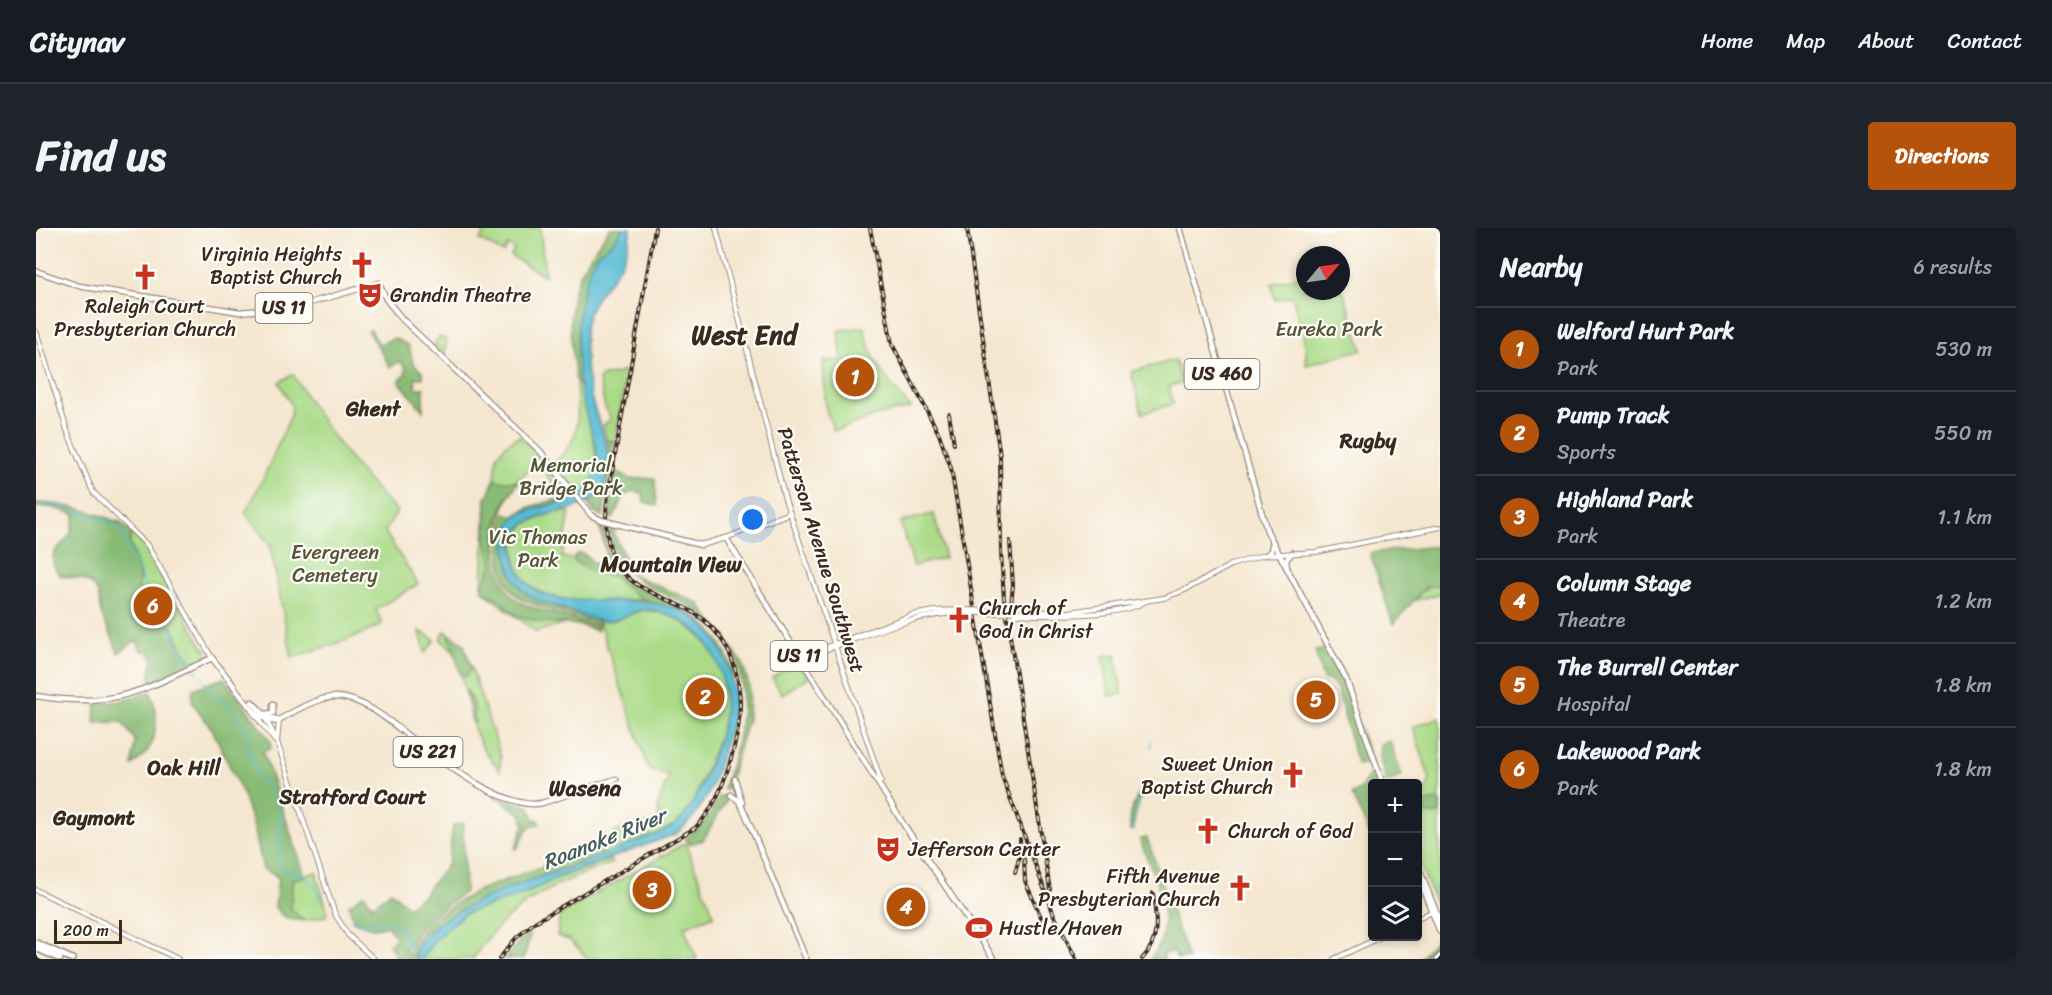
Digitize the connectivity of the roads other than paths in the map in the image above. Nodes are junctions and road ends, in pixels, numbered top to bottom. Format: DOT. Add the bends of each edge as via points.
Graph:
graph roads {
  1 [pos="716,228"];
  2 [pos="1180,228"];
  3 [pos="36,271"];
  4 [pos="36,331"];
  5 [pos="784,496"];
  6 [pos="790,513"];
  7 [pos="782,516"];
  8 [pos="1440,527"];
  9 [pos="726,538"];
  10 [pos="1272,542"];
  11 [pos="1278,554"];
  12 [pos="1292,554"];
  13 [pos="1266,555"];
  14 [pos="1287,570"];
  15 [pos="834,646"];
  16 [pos="800,657"];
  17 [pos="212,658"];
  18 [pos="231,682"];
  19 [pos="235,688"];
  20 [pos="36,696"];
  21 [pos="273,704"];
  22 [pos="261,712"];
  23 [pos="279,720"];
  24 [pos="267,721"];
  25 [pos="277,744"];
  26 [pos="877,778"];
  27 [pos="616,779"];
  28 [pos="735,779"];
  29 [pos="1382,779"];
  30 [pos="731,795"];
  31 [pos="745,813"];
  32 [pos="1422,878"];
  33 [pos="1422,886"];
  34 [pos="36,890"];
  35 [pos="1433,911"];
  36 [pos="1422,917"];
  37 [pos="1440,922"];
  38 [pos="1440,933"];
  39 [pos="1372,941"];
  40 [pos="36,943"];
  41 [pos="36,948"];
  42 [pos="60,959"];
  43 [pos="72,959"];
  44 [pos="178,959"];
  45 [pos="374,959"];
  46 [pos="806,959"];
  47 [pos="994,959"];
  48 [pos="1334,959"];
  1 -- 5 [label="main road, Patterson Avenue Southwest"];
  2 -- 10 [label="main road, US 460"];
  3 -- 9 [label="main road, US 11, bridge" via="79,286 240,312 299,306 379,283 402,319 547,459 594,517 701,545"];
  4 -- 17 [label="main road" via="68,433 93,492 147,545"];
  5 -- 6 [label="main road, Patterson Avenue Southwest"];
  5 -- 7 [label="main road" via="786,513"];
  6 -- 7 [label="main road"];
  6 -- 15 [label="main road, Patterson Avenue Southwest"];
  7 -- 9 [label="main road"];
  8 -- 12 [label="main road"];
  9 -- 16 [label="main road, US 11"];
  10 -- 11 [label="main road, US 460"];
  10 -- 13 [label="main road"];
  11 -- 12 [label="main road"];
  11 -- 13 [label="main road"];
  11 -- 14 [label="main road, US 460"];
  12 -- 14 [label="main road" via="1286,560"];
  13 -- 15 [label="main road, bridge" via="1231,565 1179,593 1133,607 1080,615 963,611 938,614"];
  14 -- 29 [label="main road, US 460" via="1350,688"];
  15 -- 16 [label="main road"];
  15 -- 26 [label="main road, Patterson Avenue Southwest"];
  16 -- 26 [label="main road, US 11"];
  17 -- 18 [label="main road"];
  17 -- 20 [label="main road" via="120,697 82,701"];
  18 -- 19 [label="main road"];
  18 -- 22 [label="main road"];
  19 -- 24 [label="main road"];
  19 -- 25 [label="main road"];
  21 -- 22 [label="main road" via="273,713"];
  22 -- 23 [label="main road"];
  22 -- 24 [label="main road"];
  23 -- 24 [label="main road, US 221"];
  23 -- 25 [label="main road"];
  23 -- 27 [label="main road, US 221" via="323,699 345,699 379,714 427,751 493,792 530,804"];
  24 -- 25 [label="main road"];
  25 -- 45 [label="main road" via="335,915 348,935"];
  26 -- 47 [label="main road, US 11"];
  28 -- 31 [label="main road"];
  30 -- 31 [label="main road"];
  31 -- 46 [label="main road"];
  32 -- 35 [label="main road"];
  33 -- 35 [label="main road"];
  34 -- 44 [label="main road"];
  35 -- 36 [label="main road"];
  35 -- 37 [label="main road"];
  35 -- 38 [label="main road"];
  39 -- 48 [label="main road"];
  40 -- 43 [label="highway"];
  41 -- 42 [label="highway"];
}
